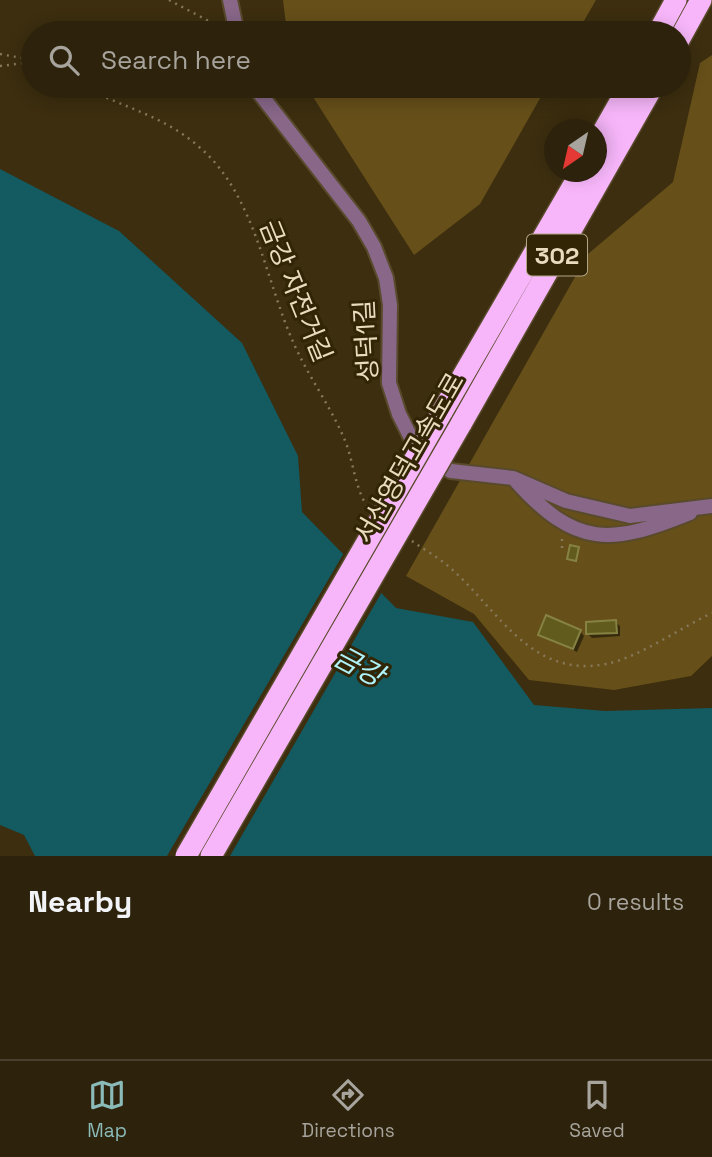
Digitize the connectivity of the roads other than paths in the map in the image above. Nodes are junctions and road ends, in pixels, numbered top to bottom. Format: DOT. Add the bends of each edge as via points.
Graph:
graph roads {
  1 [pos="230,0"];
  2 [pos="676,0"];
  3 [pos="701,0"];
  4 [pos="233,21"];
  5 [pos="665,21"];
  6 [pos="689,21"];
  7 [pos="263,98"];
  8 [pos="622,98"];
  9 [pos="646,98"];
  10 [pos="607,126"];
  11 [pos="575,182"];
  12 [pos="513,478"];
  13 [pos="709,506"];
  14 [pos="186,856"];
  15 [pos="211,856"];
  1 -- 4 [label="street"];
  2 -- 5 [label="highway"];
  3 -- 6 [label="highway"];
  7 -- 12 [label="street, 성덕1길" via="359,220 374,247 390,305 390,383 411,438 427,458 451,471"];
  8 -- 10 [label="highway"];
  9 -- 15 [label="highway, 서산영덕고속도로 / 302, bridge"];
  11 -- 14 [label="highway, 서산영덕고속도로 / 302, bridge"];
  12 -- 13 [label="street, 성덕1길" via="566,501 630,516"];
  12 -- 13 [label="street" via="535,502 585,534 610,538"];
}
